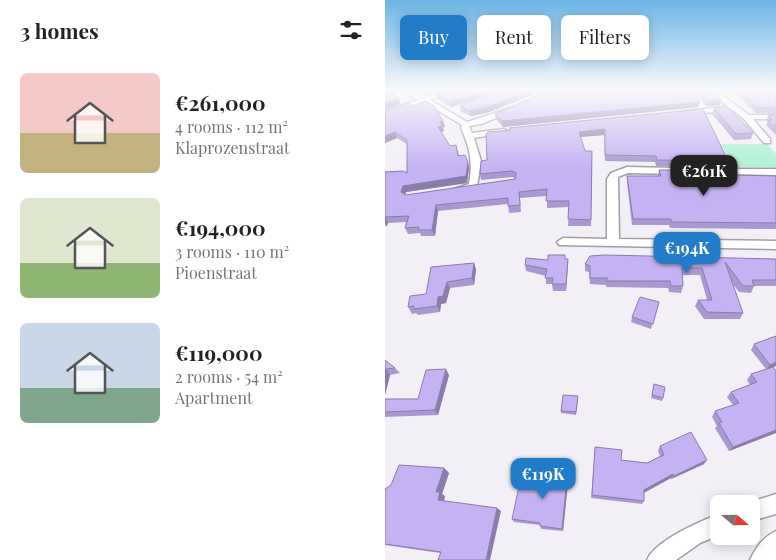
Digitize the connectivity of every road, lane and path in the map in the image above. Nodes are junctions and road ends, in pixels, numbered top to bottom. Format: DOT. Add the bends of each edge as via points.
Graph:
graph roads {
  1 [pos="458,116"];
  2 [pos="492,116"];
  3 [pos="744,116"];
  4 [pos="774,116"];
  5 [pos="747,118"];
  6 [pos="478,122"];
  7 [pos="466,124"];
  8 [pos="515,130"];
  9 [pos="489,132"];
  10 [pos="470,136"];
  11 [pos="767,141"];
  12 [pos="687,171"];
  13 [pos="707,172"];
  14 [pos="776,172"];
  15 [pos="449,190"];
  16 [pos="563,242"];
  17 [pos="613,243"];
  18 [pos="776,245"];
  19 [pos="776,504"];
  20 [pos="760,508"];
  21 [pos="710,528"];
  22 [pos="776,545"];
  23 [pos="658,560"];
  24 [pos="764,560"];
  1 -- 7 [label="street"];
  2 -- 6 [label="street"];
  3 -- 5 [label="street"];
  4 -- 5 [label="street"];
  5 -- 11 [label="street"];
  6 -- 7 [label="street"];
  6 -- 9 [label="street"];
  7 -- 10 [label="street"];
  8 -- 9 [label="street"];
  9 -- 10 [label="street"];
  10 -- 15 [label="street" via="478,156 479,184 467,189"];
  12 -- 17 [label="street" via="627,170 614,174"];
  13 -- 14 [label="street"];
  16 -- 17 [label="street"];
  17 -- 18 [label="street"];
  19 -- 20 [label="street"];
  21 -- 23 [label="street"];
  22 -- 24 [label="street"];
}
